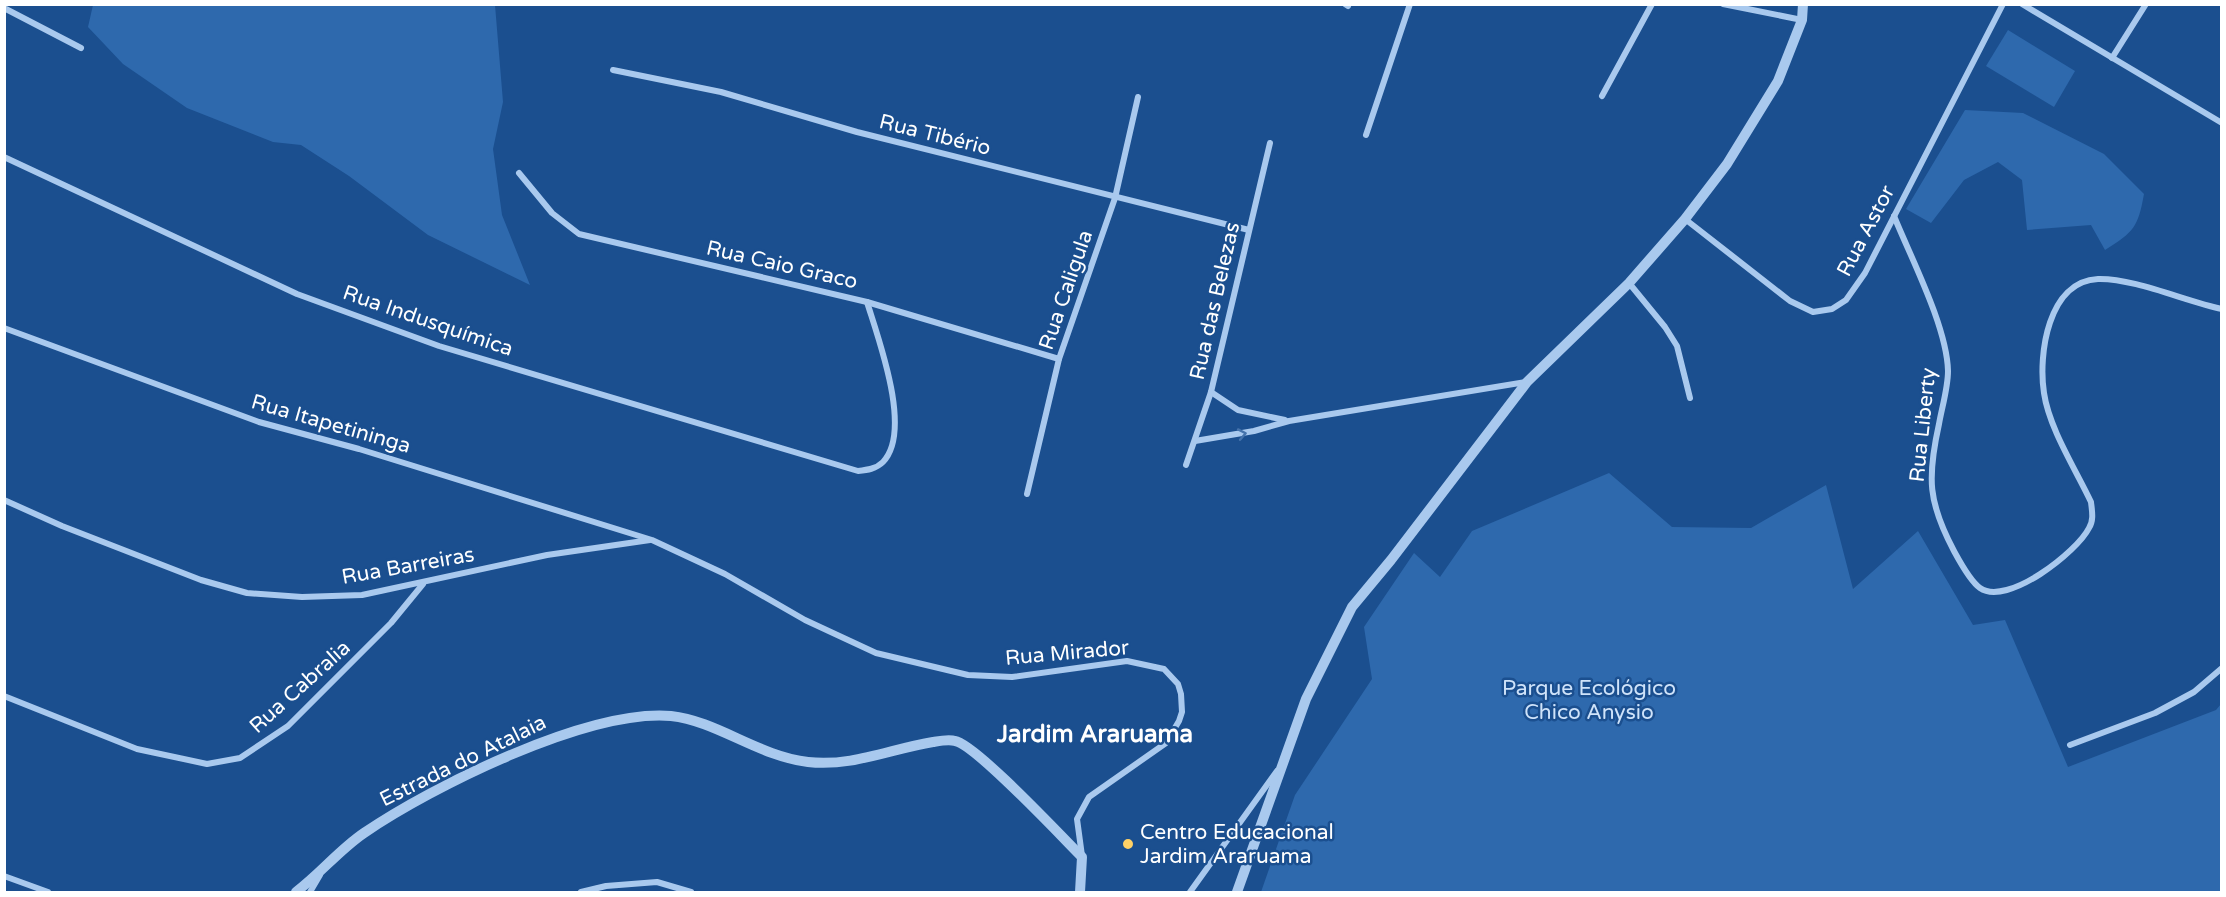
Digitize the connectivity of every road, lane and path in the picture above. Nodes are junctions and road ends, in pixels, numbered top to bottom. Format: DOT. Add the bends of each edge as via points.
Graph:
graph roads {
  1 [pos="1410,4"];
  2 [pos="1652,4"];
  3 [pos="1723,4"];
  4 [pos="1803,4"];
  5 [pos="2003,4"];
  6 [pos="2022,4"];
  7 [pos="2146,4"];
  8 [pos="4,8"];
  9 [pos="1802,20"];
  10 [pos="81,48"];
  11 [pos="2112,58"];
  12 [pos="613,70"];
  13 [pos="1602,96"];
  14 [pos="1138,97"];
  15 [pos="2222,123"];
  16 [pos="1366,135"];
  17 [pos="1270,143"];
  18 [pos="4,157"];
  19 [pos="519,173"];
  20 [pos="1115,198"];
  21 [pos="1894,216"];
  22 [pos="1685,219"];
  23 [pos="1249,230"];
  24 [pos="1629,283"];
  25 [pos="867,302"];
  26 [pos="2222,309"];
  27 [pos="4,328"];
  28 [pos="1059,359"];
  29 [pos="1527,382"];
  30 [pos="1211,392"];
  31 [pos="1690,398"];
  32 [pos="1289,421"];
  33 [pos="1195,441"];
  34 [pos="1186,465"];
  35 [pos="1027,494"];
  36 [pos="4,500"];
  37 [pos="652,540"];
  38 [pos="423,584"];
  39 [pos="2222,668"];
  40 [pos="4,696"];
  41 [pos="2070,745"];
  42 [pos="1282,765"];
  43 [pos="1082,857"];
  44 [pos="326,864"];
  45 [pos="4,876"];
  46 [pos="48,892"];
  47 [pos="296,892"];
  48 [pos="310,892"];
  49 [pos="581,892"];
  50 [pos="691,892"];
  51 [pos="1080,892"];
  52 [pos="1190,892"];
  53 [pos="1237,892"];
  1 -- 16 [label="street"];
  2 -- 13 [label="street"];
  3 -- 9 [label="street"];
  4 -- 9 [label="street"];
  5 -- 21 [label="street, Rua Astor"];
  6 -- 11 [label="street"];
  7 -- 11 [label="street"];
  8 -- 10 [label="street"];
  9 -- 22 [label="street" via="1778,81 1756,119"];
  11 -- 15 [label="street"];
  12 -- 20 [label="street, Rua Tibério" via="721,92 858,132"];
  14 -- 20 [label="street, Rua Caligula"];
  17 -- 23 [label="street, Rua das Belezas"];
  18 -- 25 [label="street, Rua Indusquímica" via="308,298 449,349 858,471 873,469 884,461 895,422 894,402"];
  19 -- 25 [label="street, Rua Caio Graco" via="552,213 579,234"];
  20 -- 23 [label="street, Rua Tibério"];
  20 -- 28 [label="street, Rua Caligula"];
  21 -- 22 [label="street, Rua Astor" via="1865,273 1846,300 1832,309 1814,312 1790,301"];
  21 -- 26 [label="street, Rua Liberty" via="1942,339 1948,370 1930,480 1936,507 1960,560 1980,588 1989,592 2042,575 2067,556 2089,529 2093,516 2091,502 2044,394 2049,323 2061,296 2077,284 2097,279"];
  22 -- 24 [label="street"];
  23 -- 30 [label="street, Rua das Belezas"];
  24 -- 29 [label="street"];
  24 -- 31 [label="street" via="1677,346"];
  25 -- 28 [label="street, Rua Caio Graco"];
  27 -- 37 [label="street, Rua Itapetininga" via="259,422"];
  28 -- 35 [label="street, Rua Caligula"];
  29 -- 32 [label="street"];
  29 -- 42 [label="street" via="1352,607 1306,699"];
  30 -- 32 [label="street" via="1238,410"];
  30 -- 33 [label="street, Rua das Belezas"];
  33 -- 32 [label="street, one-way"];
  33 -- 34 [label="street, Rua das Belezas"];
  36 -- 38 [label="street, Rua Barreiras" via="201,580 247,593 302,597 362,595"];
  37 -- 38 [label="street, Rua Barreiras" via="547,555"];
  37 -- 43 [label="street, Rua Mirador" via="725,574 805,620 876,653 923,666 968,675 1012,677 1127,661 1164,669 1178,684 1181,694 1179,721 1166,742 1089,797 1077,819"];
  38 -- 40 [label="street, Rua Cabralia" via="391,623 288,726 240,758 207,764 137,749"];
  39 -- 41 [label="street" via="2194,692 2155,714"];
  42 -- 52 [label="street"];
  42 -- 53 [label="street"];
  43 -- 44 [label="street, Estrada do Atalaia" via="979,756 956,741 933,742 873,758 828,764 763,752 713,729 671,716 603,724 564,734 503,759 398,811"];
  43 -- 51 [label="street"];
  44 -- 47 [label="street, Estrada do Atalaia"];
  44 -- 48 [label="street"];
  45 -- 46 [label="street"];
  49 -- 50 [label="street" via="657,882"];
}
